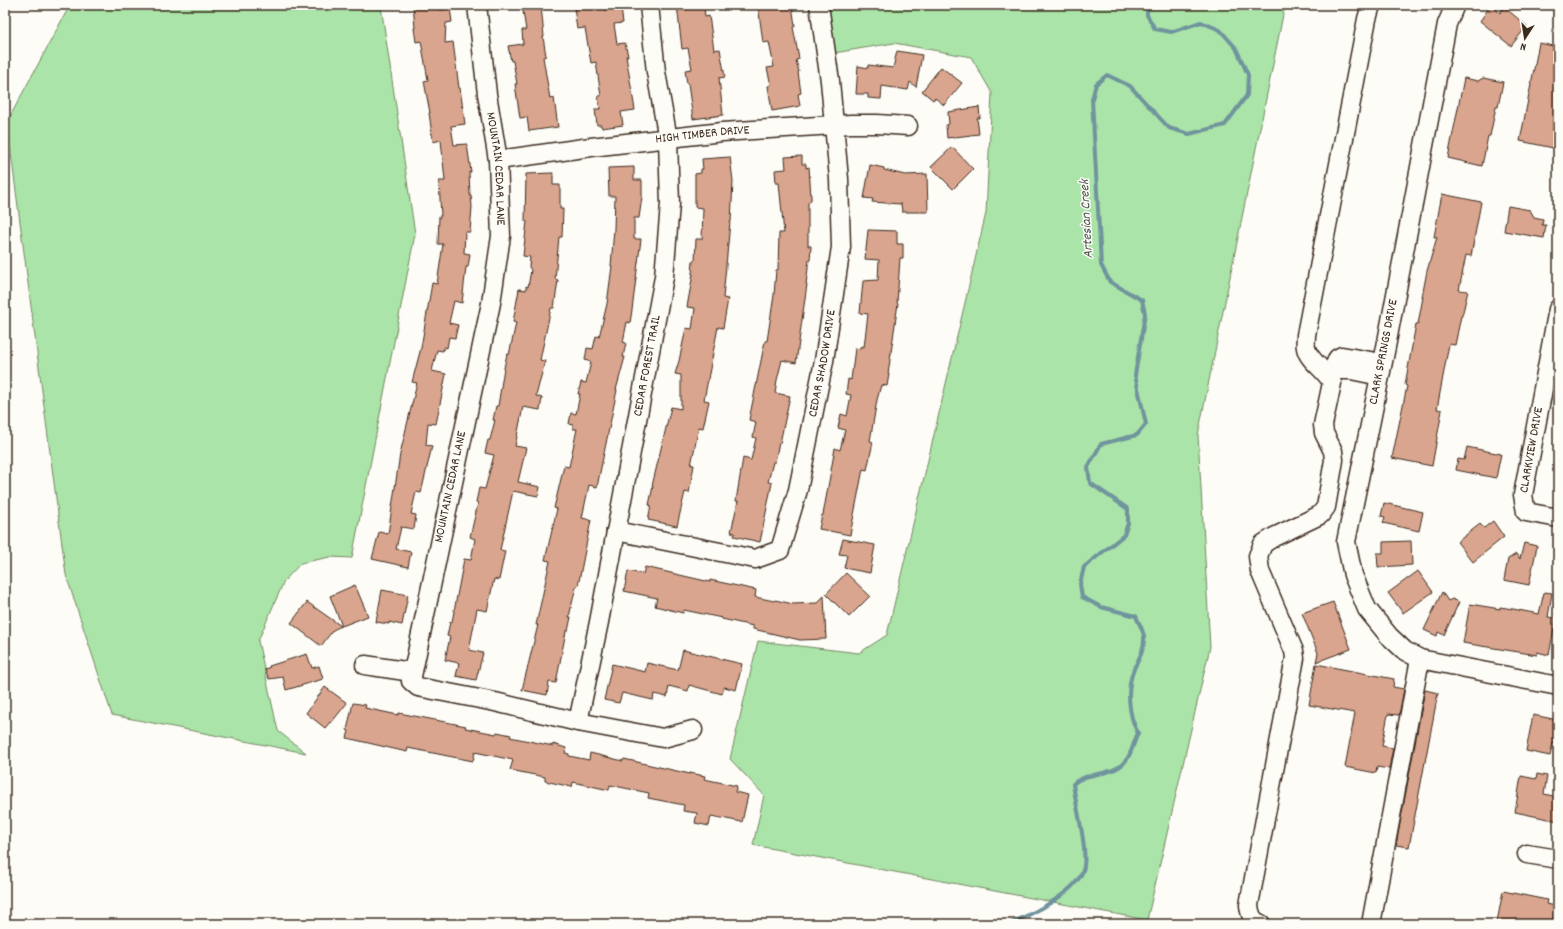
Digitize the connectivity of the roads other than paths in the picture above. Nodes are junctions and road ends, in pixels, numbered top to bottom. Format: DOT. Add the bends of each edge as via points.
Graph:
graph roads {
  1 [pos="476,5"];
  2 [pos="649,5"];
  3 [pos="819,5"];
  4 [pos="1371,5"];
  5 [pos="1455,5"];
  6 [pos="834,126"];
  7 [pos="908,126"];
  8 [pos="668,139"];
  9 [pos="498,160"];
  10 [pos="1557,315"];
  11 [pos="1330,369"];
  12 [pos="1381,369"];
  13 [pos="1558,518"];
  14 [pos="616,530"];
  15 [pos="1429,660"];
  16 [pos="365,664"];
  17 [pos="412,672"];
  18 [pos="1558,686"];
  19 [pos="578,722"];
  20 [pos="693,730"];
  21 [pos="1527,854"];
  22 [pos="1558,860"];
  23 [pos="1261,924"];
  24 [pos="1371,924"];
  1 -- 9 [label="street, MOUNTAIN CEDAR LANE"];
  2 -- 8 [label="street, CEDAR FOREST TRAIL" via="656,72"];
  3 -- 6 [label="street, CEDAR SHADOW DRIVE"];
  4 -- 11 [label="street" via="1306,335 1306,348 1310,358"];
  5 -- 12 [label="street, CLARK SPRINGS DRIVE" via="1447,24"];
  6 -- 7 [label="street, HIGH TIMBER DRIVE"];
  6 -- 8 [label="street, HIGH TIMBER DRIVE" via="722,132"];
  6 -- 14 [label="street, CEDAR SHADOW DRIVE" via="839,178 841,248 822,368 798,490 780,550 755,559"];
  8 -- 9 [label="street, HIGH TIMBER DRIVE"];
  8 -- 14 [label="street, CEDAR FOREST TRAIL" via="670,204 664,277"];
  9 -- 17 [label="street, MOUNTAIN CEDAR LANE" via="501,236 490,303"];
  10 -- 13 [label="street, CLARKVIEW DRIVE" via="1523,495 1526,512"];
  11 -- 12 [label="street" via="1342,356"];
  11 -- 23 [label="street" via="1332,388 1323,425 1334,460 1326,507 1320,515 1263,544 1258,556 1260,571 1295,658 1249,905 1250,916"];
  12 -- 15 [label="street, CLARK SPRINGS DRIVE" via="1346,542 1353,576 1367,609 1405,651"];
  14 -- 19 [label="street, CEDAR FOREST TRAIL"];
  15 -- 18 [label="street, CLARK SPRINGS DRIVE"];
  15 -- 24 [label="street"];
  16 -- 17 [label="street"];
  17 -- 19 [label="street" via="411,681 418,687"];
  19 -- 20 [label="street" via="663,738"];
  21 -- 22 [label="street"];
}
